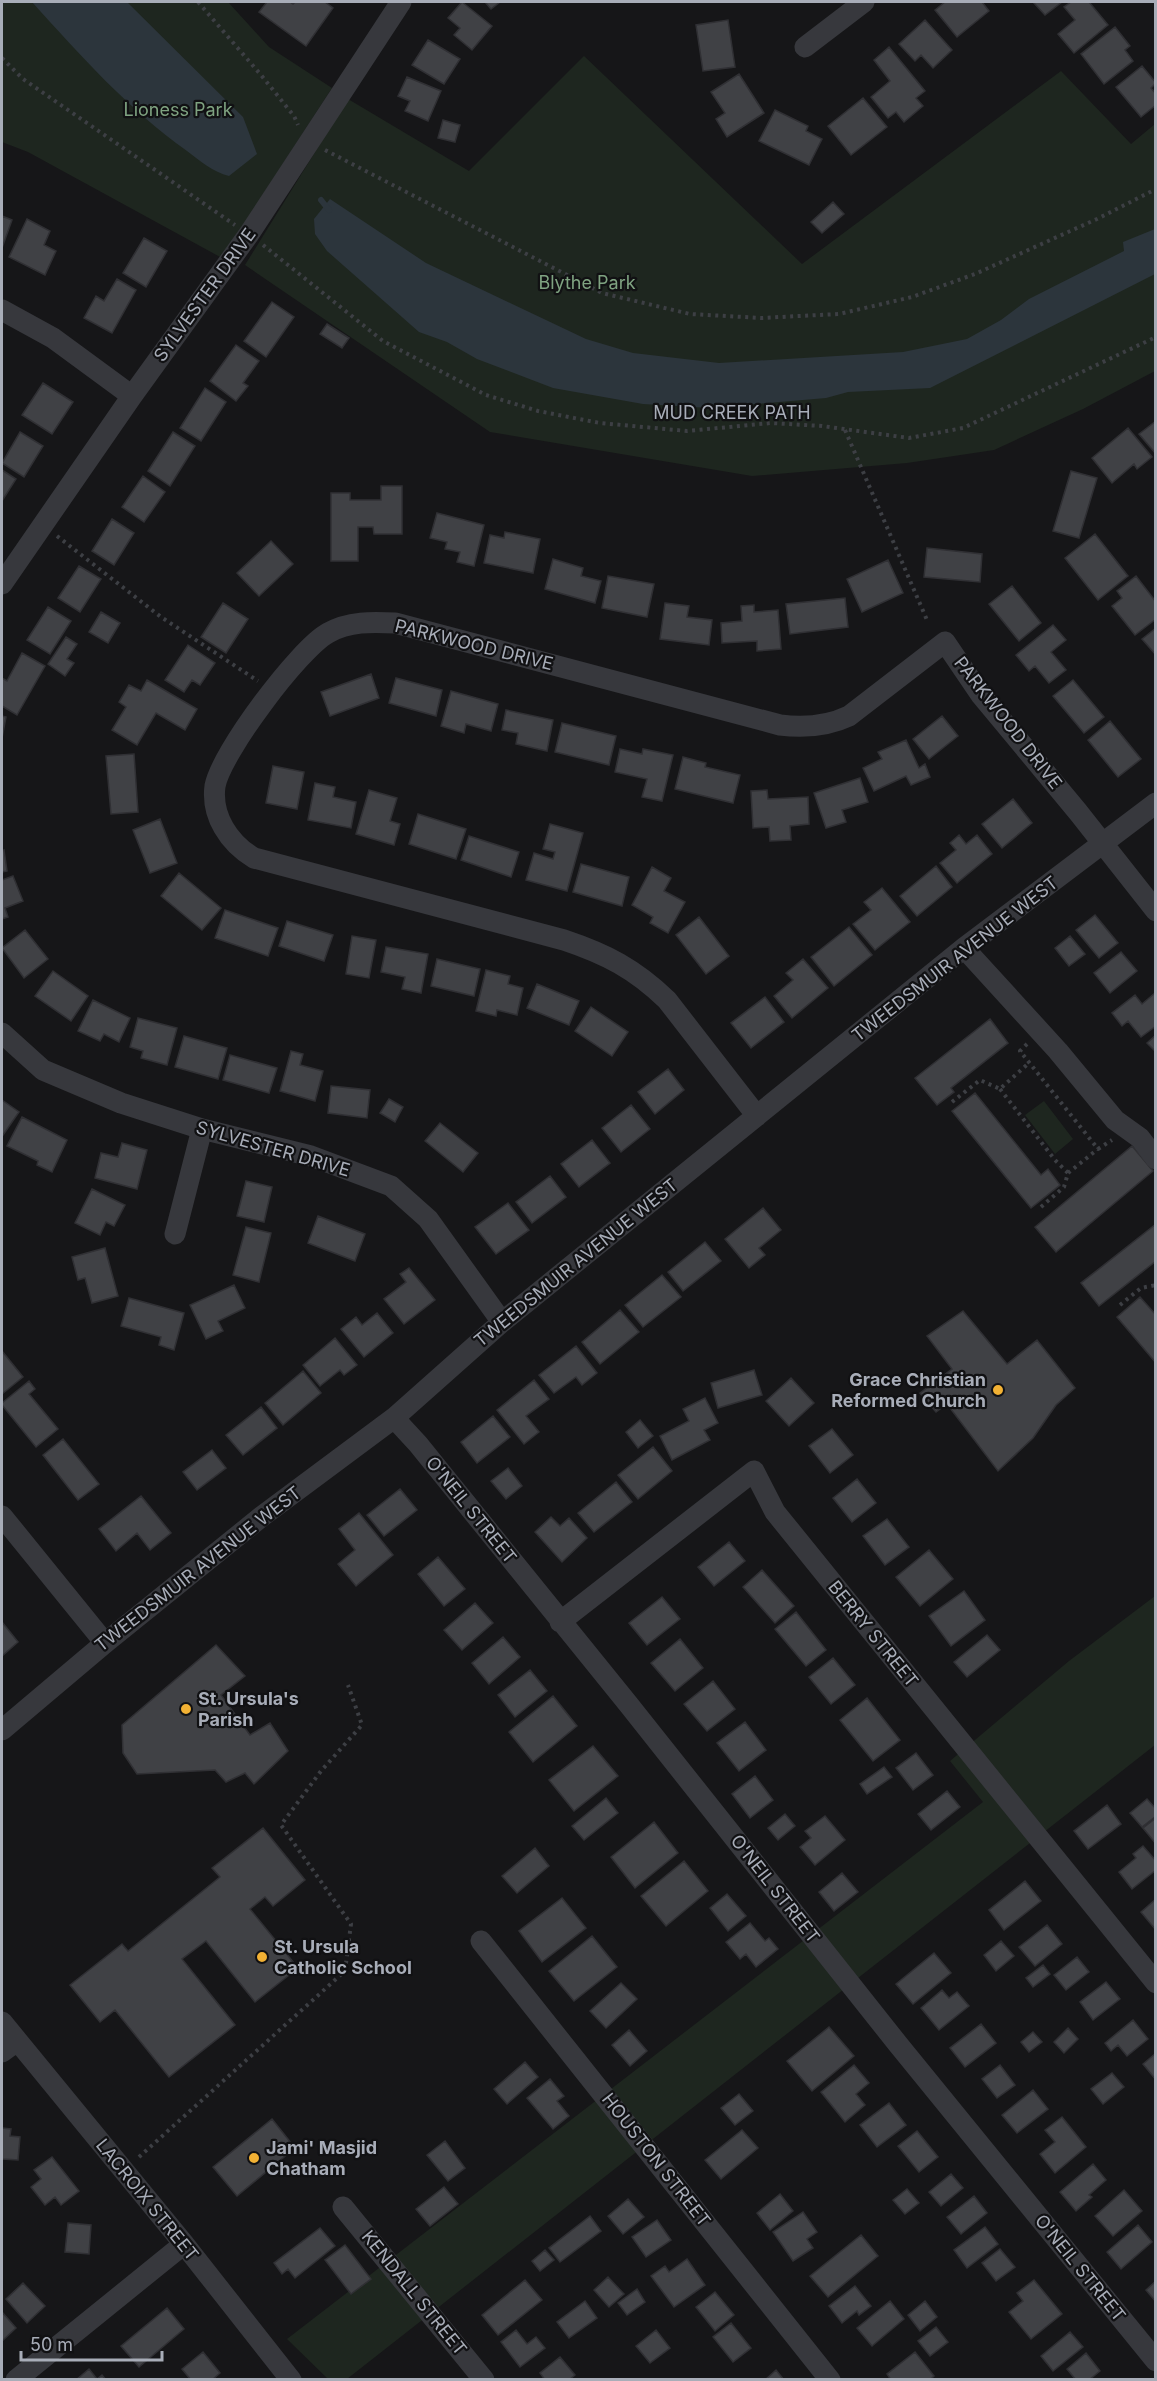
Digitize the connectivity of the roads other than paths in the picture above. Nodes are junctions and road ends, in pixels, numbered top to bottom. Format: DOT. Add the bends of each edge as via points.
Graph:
graph roads {
  1 [pos="400,2"];
  2 [pos="864,2"];
  3 [pos="805,47"];
  4 [pos="2,310"];
  5 [pos="132,396"];
  6 [pos="2,584"];
  7 [pos="1155,803"];
  8 [pos="1103,844"];
  9 [pos="1155,911"];
  10 [pos="964,948"];
  11 [pos="2,1033"];
  12 [pos="757,1116"];
  13 [pos="202,1130"];
  14 [pos="1155,1159"];
  15 [pos="174,1233"];
  16 [pos="502,1322"];
  17 [pos="394,1418"];
  18 [pos="2,1516"];
  19 [pos="560,1622"];
  20 [pos="105,1642"];
  21 [pos="2,1730"];
  22 [pos="481,1941"];
  23 [pos="1155,1983"];
  24 [pos="2,2022"];
  25 [pos="9,2046"];
  26 [pos="343,2206"];
  27 [pos="184,2244"];
  28 [pos="1155,2361"];
  29 [pos="16,2379"];
  30 [pos="291,2379"];
  31 [pos="484,2379"];
  32 [pos="830,2379"];
  1 -- 5 [label="street, SYLVESTER DRIVE" via="249,234"];
  2 -- 3 [label="street"];
  4 -- 5 [label="street" via="53,338"];
  5 -- 6 [label="street, SYLVESTER DRIVE"];
  7 -- 8 [label="street, TWEEDSMUIR AVENUE WEST"];
  8 -- 9 [label="street"];
  8 -- 10 [label="street, TWEEDSMUIR AVENUE WEST"];
  8 -- 12 [label="street, PARKWOOD DRIVE" via="981,695 945,642 849,716 838,722 807,726 770,722 395,623 358,623 329,632 305,650 232,750 215,785 223,829 237,846 254,858 600,952 630,968 667,1000"];
  10 -- 12 [label="street, TWEEDSMUIR AVENUE WEST"];
  10 -- 14 [label="street" via="1115,1120 1140,1138"];
  11 -- 13 [label="street, SYLVESTER DRIVE" via="43,1070 121,1103"];
  12 -- 16 [label="street, TWEEDSMUIR AVENUE WEST"];
  13 -- 15 [label="street"];
  13 -- 16 [label="street, SYLVESTER DRIVE" via="310,1156 390,1186 428,1219"];
  16 -- 17 [label="street, TWEEDSMUIR AVENUE WEST"];
  17 -- 19 [label="street, O'NEIL STREET"];
  17 -- 20 [label="street, TWEEDSMUIR AVENUE WEST" via="261,1517"];
  18 -- 20 [label="street"];
  19 -- 23 [label="street, BERRY STREET" via="754,1471 775,1512"];
  19 -- 28 [label="street, O'NEIL STREET"];
  20 -- 21 [label="street, TWEEDSMUIR AVENUE WEST"];
  22 -- 32 [label="street, HOUSTON STREET"];
  24 -- 25 [label="street, LACROIX STREET"];
  25 -- 27 [label="street, LACROIX STREET"];
  26 -- 31 [label="street, KENDALL STREET"];
  27 -- 29 [label="street"];
  27 -- 30 [label="street, LACROIX STREET"];
}
